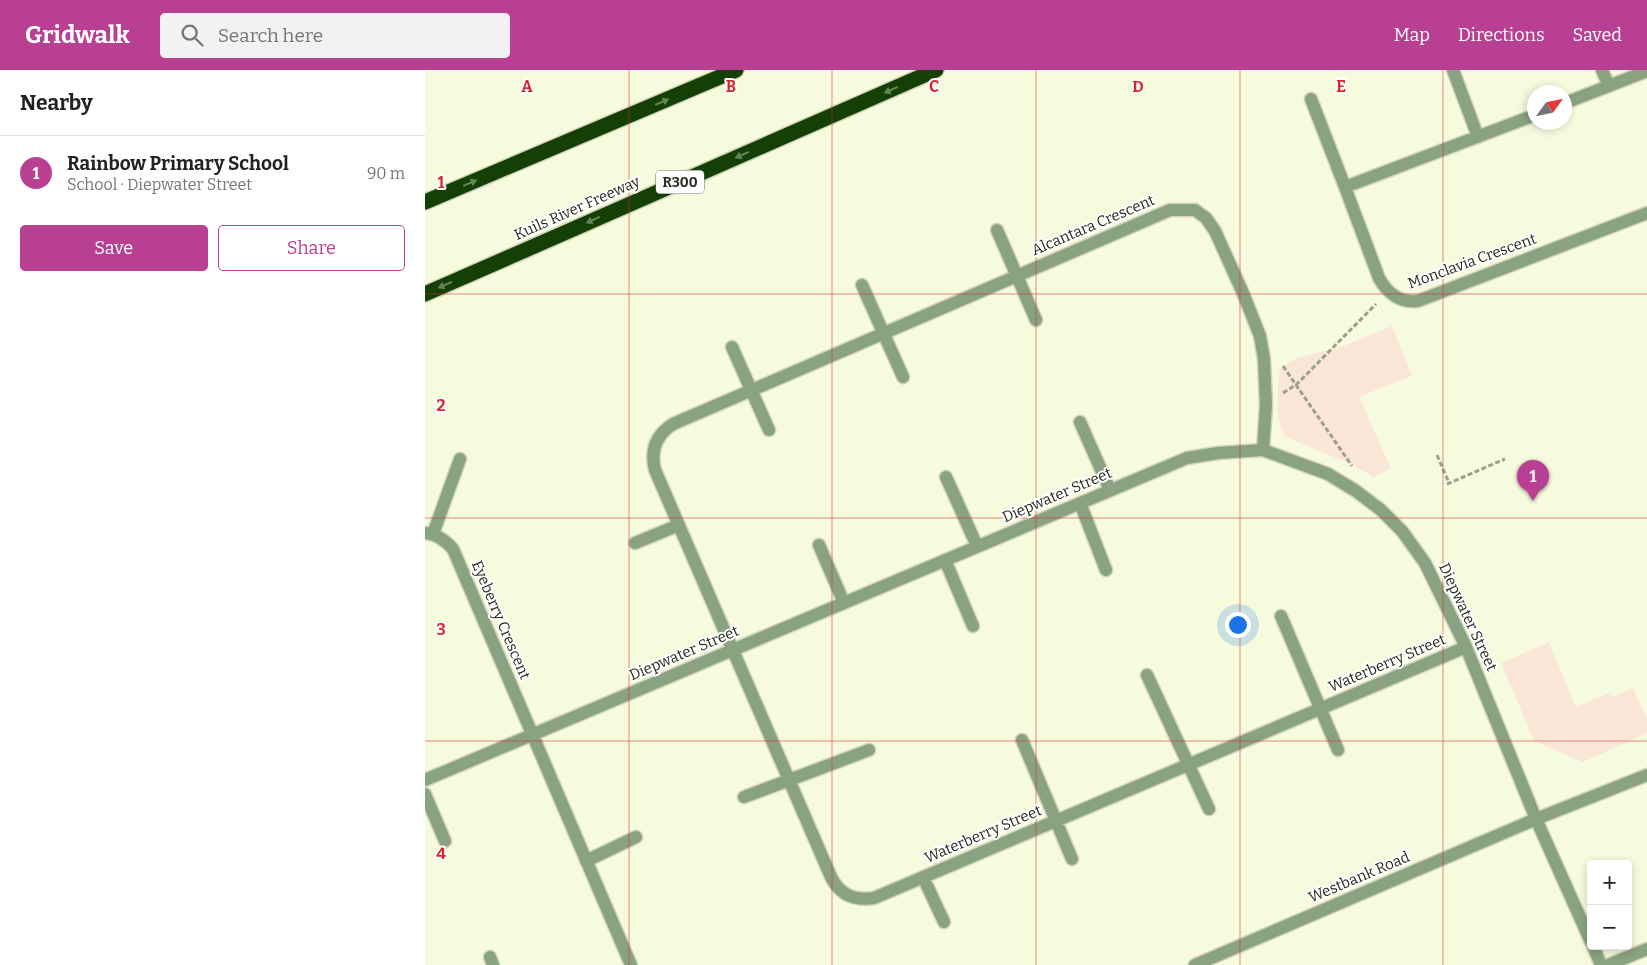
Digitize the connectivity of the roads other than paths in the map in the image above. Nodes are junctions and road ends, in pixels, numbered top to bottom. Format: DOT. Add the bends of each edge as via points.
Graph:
graph roads {
  1 [pos="736,70"];
  2 [pos="936,70"];
  3 [pos="1453,70"];
  4 [pos="1602,70"];
  5 [pos="1647,72"];
  6 [pos="1609,86"];
  7 [pos="1311,99"];
  8 [pos="1572,100"];
  9 [pos="1527,118"];
  10 [pos="1477,137"];
  11 [pos="1345,187"];
  12 [pos="425,202"];
  13 [pos="1647,212"];
  14 [pos="997,230"];
  15 [pos="1017,276"];
  16 [pos="862,285"];
  17 [pos="425,294"];
  18 [pos="1036,320"];
  19 [pos="884,333"];
  20 [pos="732,347"];
  21 [pos="903,378"];
  22 [pos="752,390"];
  23 [pos="1080,422"];
  24 [pos="769,430"];
  25 [pos="1263,450"];
  26 [pos="460,459"];
  27 [pos="946,477"];
  28 [pos="1110,490"];
  29 [pos="1080,503"];
  30 [pos="679,525"];
  31 [pos="429,533"];
  32 [pos="635,543"];
  33 [pos="819,545"];
  34 [pos="977,546"];
  35 [pos="945,560"];
  36 [pos="1107,570"];
  37 [pos="844,603"];
  38 [pos="1281,616"];
  39 [pos="973,626"];
  40 [pos="1466,647"];
  41 [pos="733,650"];
  42 [pos="1147,675"];
  43 [pos="1321,708"];
  44 [pos="533,735"];
  45 [pos="1022,740"];
  46 [pos="869,750"];
  47 [pos="1338,750"];
  48 [pos="1188,765"];
  49 [pos="1647,775"];
  50 [pos="425,780"];
  51 [pos="789,780"];
  52 [pos="425,794"];
  53 [pos="744,797"];
  54 [pos="1209,809"];
  55 [pos="1537,819"];
  56 [pos="1056,821"];
  57 [pos="636,837"];
  58 [pos="445,840"];
  59 [pos="1072,859"];
  60 [pos="587,861"];
  61 [pos="923,877"];
  62 [pos="944,922"];
  63 [pos="1587,933"];
  64 [pos="1647,949"];
  65 [pos="1595,950"];
  66 [pos="631,965"];
  67 [pos="1195,965"];
  68 [pos="1601,965"];
  69 [pos="1608,965"];
  12 -- 1 [label="highway, one-way"];
  2 -- 17 [label="highway, Kuils River Freeway / R300, one-way"];
  3 -- 10 [label="street"];
  4 -- 6 [label="street"];
  5 -- 6 [label="street"];
  6 -- 8 [label="street"];
  7 -- 11 [label="street, Monclavia Crescent"];
  9 -- 10 [label="street"];
  10 -- 11 [label="street"];
  11 -- 13 [label="street, Monclavia Crescent" via="1379,278 1388,291 1409,302"];
  14 -- 15 [label="street"];
  15 -- 18 [label="street"];
  15 -- 19 [label="street, Alcantara Crescent"];
  15 -- 25 [label="street, Alcantara Crescent" via="1170,210 1195,210 1215,231 1260,336 1266,405"];
  16 -- 19 [label="street"];
  19 -- 21 [label="street"];
  19 -- 22 [label="street, Alcantara Crescent"];
  20 -- 22 [label="street"];
  22 -- 24 [label="street"];
  22 -- 30 [label="street, Alcantara Crescent" via="673,424 656,441 652,461"];
  23 -- 28 [label="street"];
  25 -- 28 [label="street, Diepwater Street" via="1187,458"];
  25 -- 40 [label="street, Diepwater Street" via="1328,474 1381,510 1402,531 1425,563"];
  26 -- 31 [label="street"];
  27 -- 34 [label="street"];
  28 -- 29 [label="street, Diepwater Street"];
  29 -- 34 [label="street, Diepwater Street"];
  29 -- 36 [label="street"];
  30 -- 32 [label="street"];
  30 -- 41 [label="street, Alcantara Crescent"];
  31 -- 44 [label="street, Eyeberry Crescent" via="445,540 453,549"];
  33 -- 37 [label="street"];
  34 -- 35 [label="street, Diepwater Street"];
  35 -- 37 [label="street, Diepwater Street"];
  35 -- 39 [label="street"];
  37 -- 41 [label="street, Diepwater Street"];
  38 -- 43 [label="street, Waterberry Street"];
  40 -- 43 [label="street, Waterberry Street"];
  40 -- 55 [label="street, Diepwater Street"];
  41 -- 44 [label="street, Diepwater Street"];
  41 -- 51 [label="street, Waterberry Street"];
  42 -- 48 [label="street"];
  43 -- 47 [label="street, Waterberry Street"];
  43 -- 48 [label="street, Waterberry Street"];
  44 -- 50 [label="street, Diepwater Street"];
  44 -- 60 [label="street, Eyeberry Crescent"];
  45 -- 56 [label="street, Waterberry Street"];
  46 -- 51 [label="street"];
  48 -- 54 [label="street"];
  48 -- 56 [label="street, Waterberry Street"];
  49 -- 55 [label="street, Westbank Road"];
  51 -- 53 [label="street"];
  51 -- 61 [label="street, Waterberry Street" via="831,877 843,894 863,900 874,898"];
  52 -- 58 [label="street"];
  55 -- 63 [label="street, Diepwater Street"];
  55 -- 67 [label="street, Westbank Road"];
  56 -- 59 [label="street, Waterberry Street"];
  56 -- 61 [label="street, Waterberry Street"];
  57 -- 60 [label="street"];
  60 -- 66 [label="street, Eyeberry Crescent"];
  61 -- 62 [label="street, Waterberry Street"];
  64 -- 69 [label="street"];
  65 -- 68 [label="street"];
}
